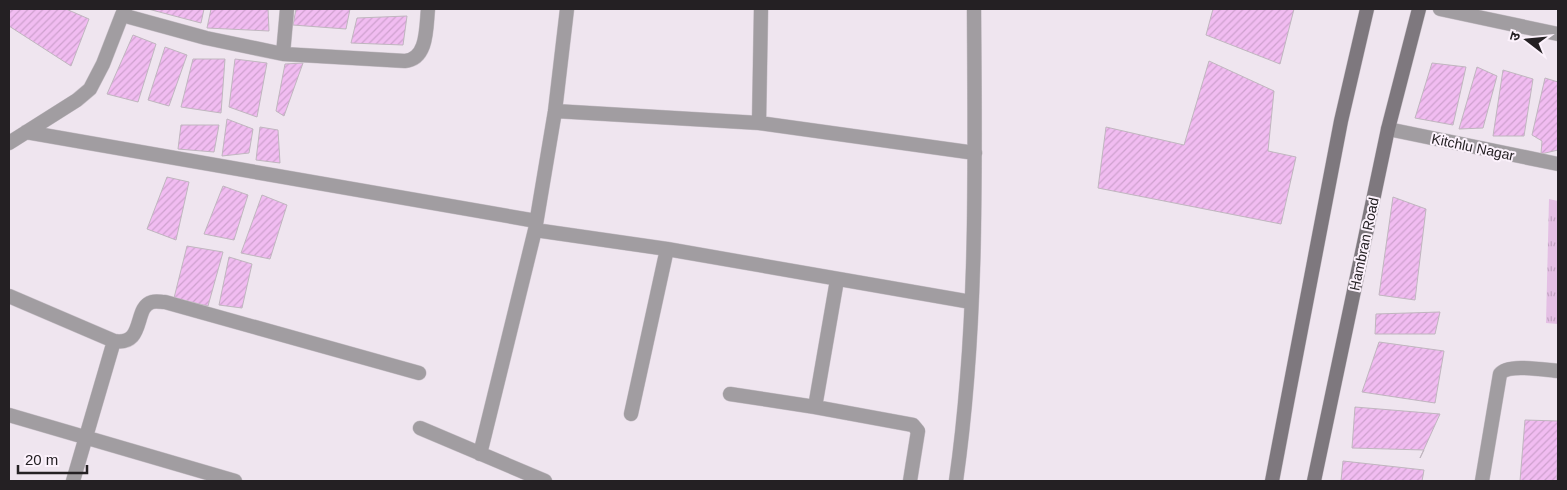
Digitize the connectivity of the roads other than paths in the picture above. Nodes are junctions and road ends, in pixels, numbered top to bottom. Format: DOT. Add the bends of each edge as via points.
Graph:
graph roads {
  1 [pos="287,9"];
  2 [pos="428,9"];
  3 [pos="567,9"];
  4 [pos="761,9"];
  5 [pos="974,9"];
  6 [pos="1367,9"];
  7 [pos="1419,9"];
  8 [pos="1440,9"];
  9 [pos="124,12"];
  10 [pos="1558,34"];
  11 [pos="283,54"];
  12 [pos="555,111"];
  13 [pos="759,124"];
  14 [pos="1388,129"];
  15 [pos="26,132"];
  16 [pos="9,143"];
  17 [pos="975,153"];
  18 [pos="1558,164"];
  19 [pos="536,226"];
  20 [pos="667,249"];
  21 [pos="837,280"];
  22 [pos="9,296"];
  23 [pos="971,302"];
  24 [pos="114,341"];
  25 [pos="1558,371"];
  26 [pos="419,373"];
  27 [pos="730,394"];
  28 [pos="815,407"];
  29 [pos="631,414"];
  30 [pos="9,415"];
  31 [pos="420,428"];
  32 [pos="86,437"];
  33 [pos="480,454"];
  34 [pos="73,481"];
  35 [pos="234,481"];
  36 [pos="545,481"];
  37 [pos="910,481"];
  38 [pos="956,481"];
  39 [pos="1272,481"];
  40 [pos="1314,481"];
  41 [pos="1482,481"];
  1 -- 11 [label="street"];
  2 -- 11 [label="street" via="423,48 411,61"];
  3 -- 12 [label="street"];
  4 -- 13 [label="street"];
  5 -- 17 [label="street"];
  6 -- 39 [label="main road" via="1341,121"];
  7 -- 14 [label="main road, Hambran Road"];
  8 -- 10 [label="street"];
  9 -- 11 [label="street" via="206,38"];
  9 -- 15 [label="street" via="90,89"];
  12 -- 13 [label="street"];
  12 -- 19 [label="street"];
  13 -- 17 [label="street"];
  14 -- 18 [label="street, Kitchlu Nagar"];
  14 -- 40 [label="main road, Hambran Road"];
  15 -- 16 [label="street"];
  15 -- 19 [label="street"];
  17 -- 23 [label="street"];
  19 -- 20 [label="street"];
  19 -- 33 [label="street"];
  20 -- 21 [label="street"];
  20 -- 29 [label="street"];
  21 -- 23 [label="street"];
  21 -- 28 [label="street"];
  22 -- 24 [label="street"];
  23 -- 38 [label="street" via="964,428"];
  24 -- 26 [label="street" via="125,342 132,338 147,304 165,302"];
  24 -- 32 [label="street"];
  25 -- 41 [label="street" via="1502,370"];
  27 -- 28 [label="street"];
  28 -- 37 [label="street" via="913,424 918,431"];
  30 -- 32 [label="street"];
  31 -- 33 [label="street"];
  32 -- 34 [label="street"];
  32 -- 35 [label="street"];
  33 -- 36 [label="street"];
}
